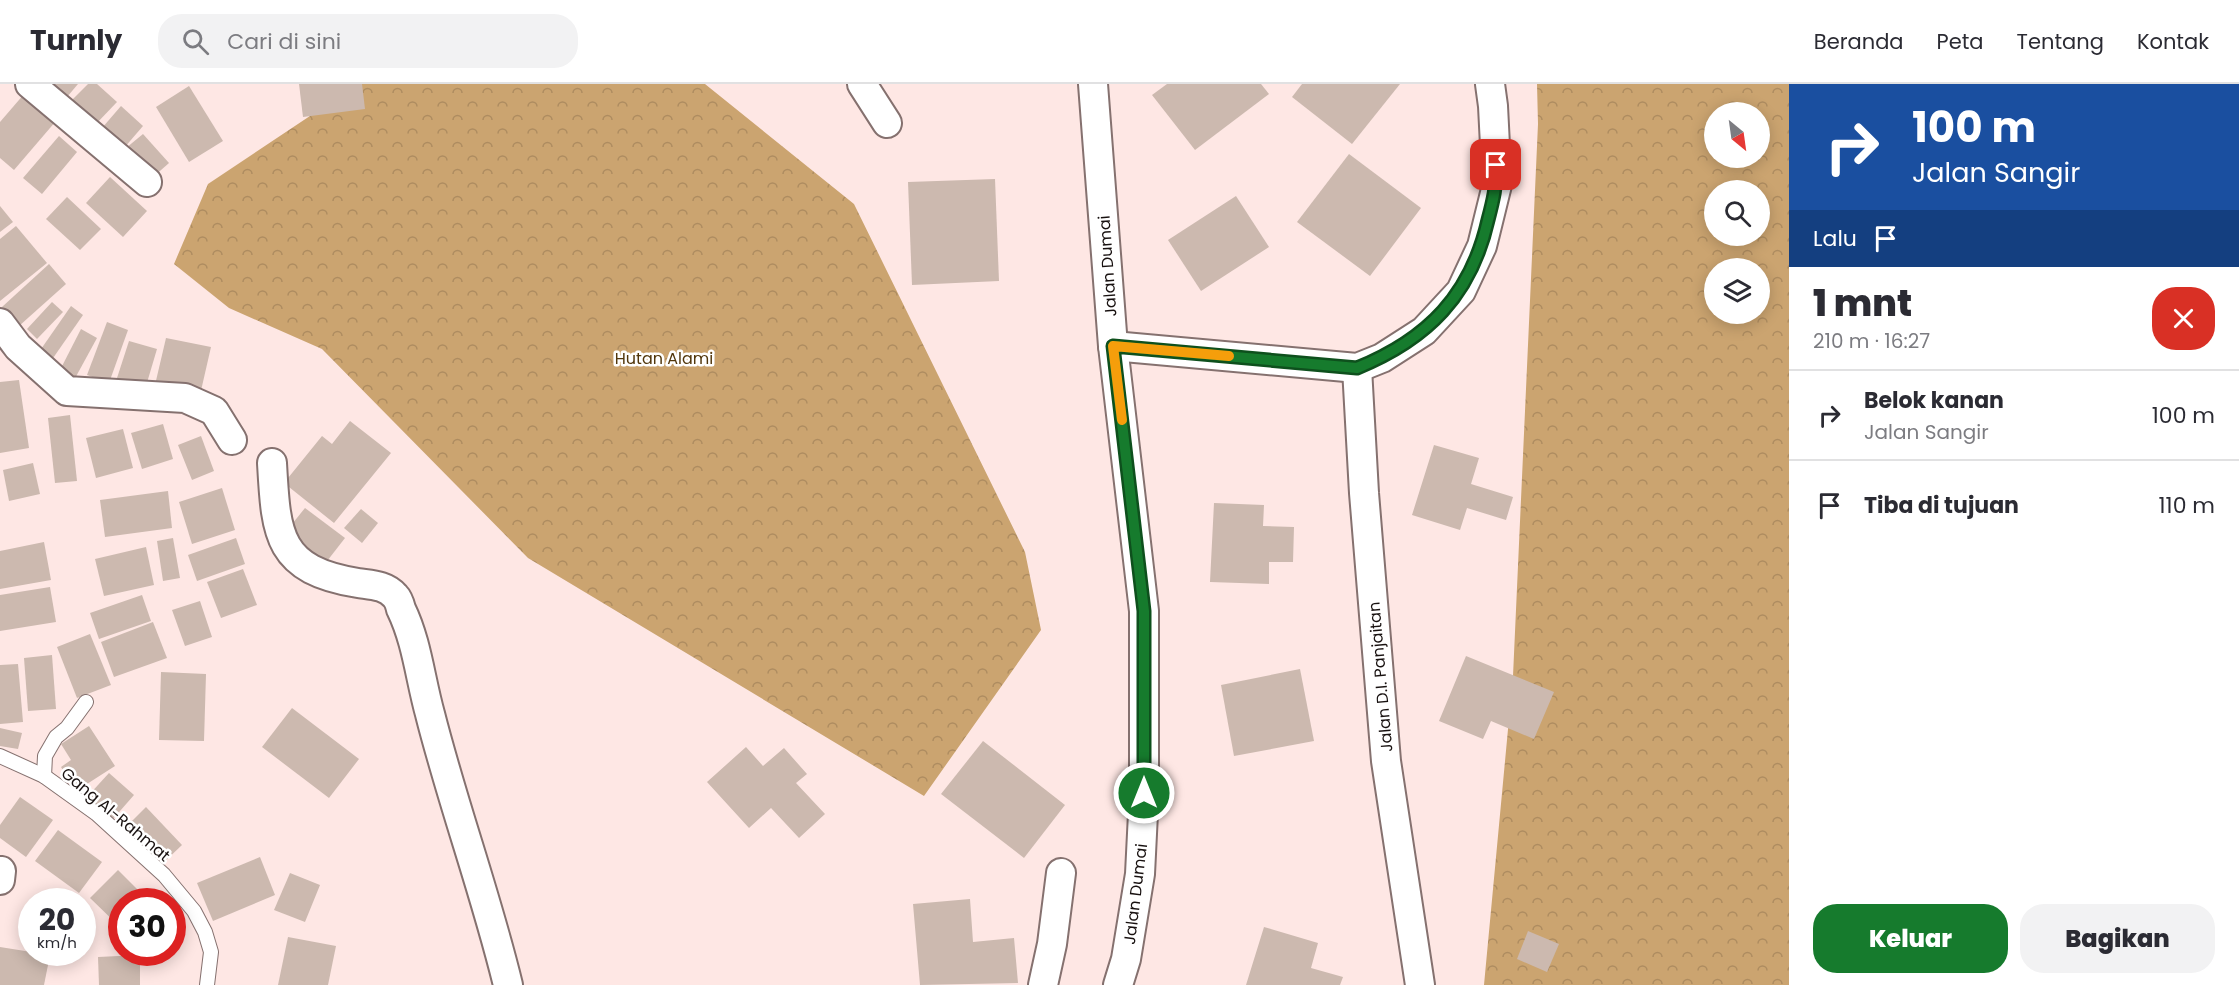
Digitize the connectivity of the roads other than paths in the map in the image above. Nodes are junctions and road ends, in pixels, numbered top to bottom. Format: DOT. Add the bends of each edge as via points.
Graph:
graph roads {
  1 [pos="30,84"];
  2 [pos="862,84"];
  3 [pos="1093,84"];
  4 [pos="1490,84"];
  5 [pos="887,123"];
  6 [pos="147,182"];
  7 [pos="0,323"];
  8 [pos="1113,346"];
  9 [pos="1357,368"];
  10 [pos="232,440"];
  11 [pos="272,463"];
  12 [pos="86,702"];
  13 [pos="0,756"];
  14 [pos="44,776"];
  15 [pos="1061,873"];
  16 [pos="207,985"];
  17 [pos="508,985"];
  18 [pos="1043,985"];
  19 [pos="1118,985"];
  20 [pos="1420,985"];
  1 -- 6 [label="street"];
  2 -- 5 [label="street"];
  3 -- 8 [label="street, Jalan Dumai"];
  4 -- 9 [label="street" via="1497,185 1482,246 1461,291 1424,331 1382,358"];
  7 -- 10 [label="street" via="18,347 67,391 185,398 214,411"];
  8 -- 9 [label="street"];
  8 -- 19 [label="street, Jalan Dumai" via="1144,611 1140,874"];
  9 -- 20 [label="street, Jalan D.I. Panjaitan" via="1386,760"];
  11 -- 17 [label="street" via="274,510 283,541 292,555 312,571 381,586 395,596 408,622 429,712"];
  12 -- 14 [label="lane" via="45,756"];
  13 -- 14 [label="lane, Gang Al-Rahmat"];
  14 -- 16 [label="lane, Gang Al-Rahmat" via="97,814 155,867 194,911 211,952"];
  15 -- 18 [label="street"];
}
